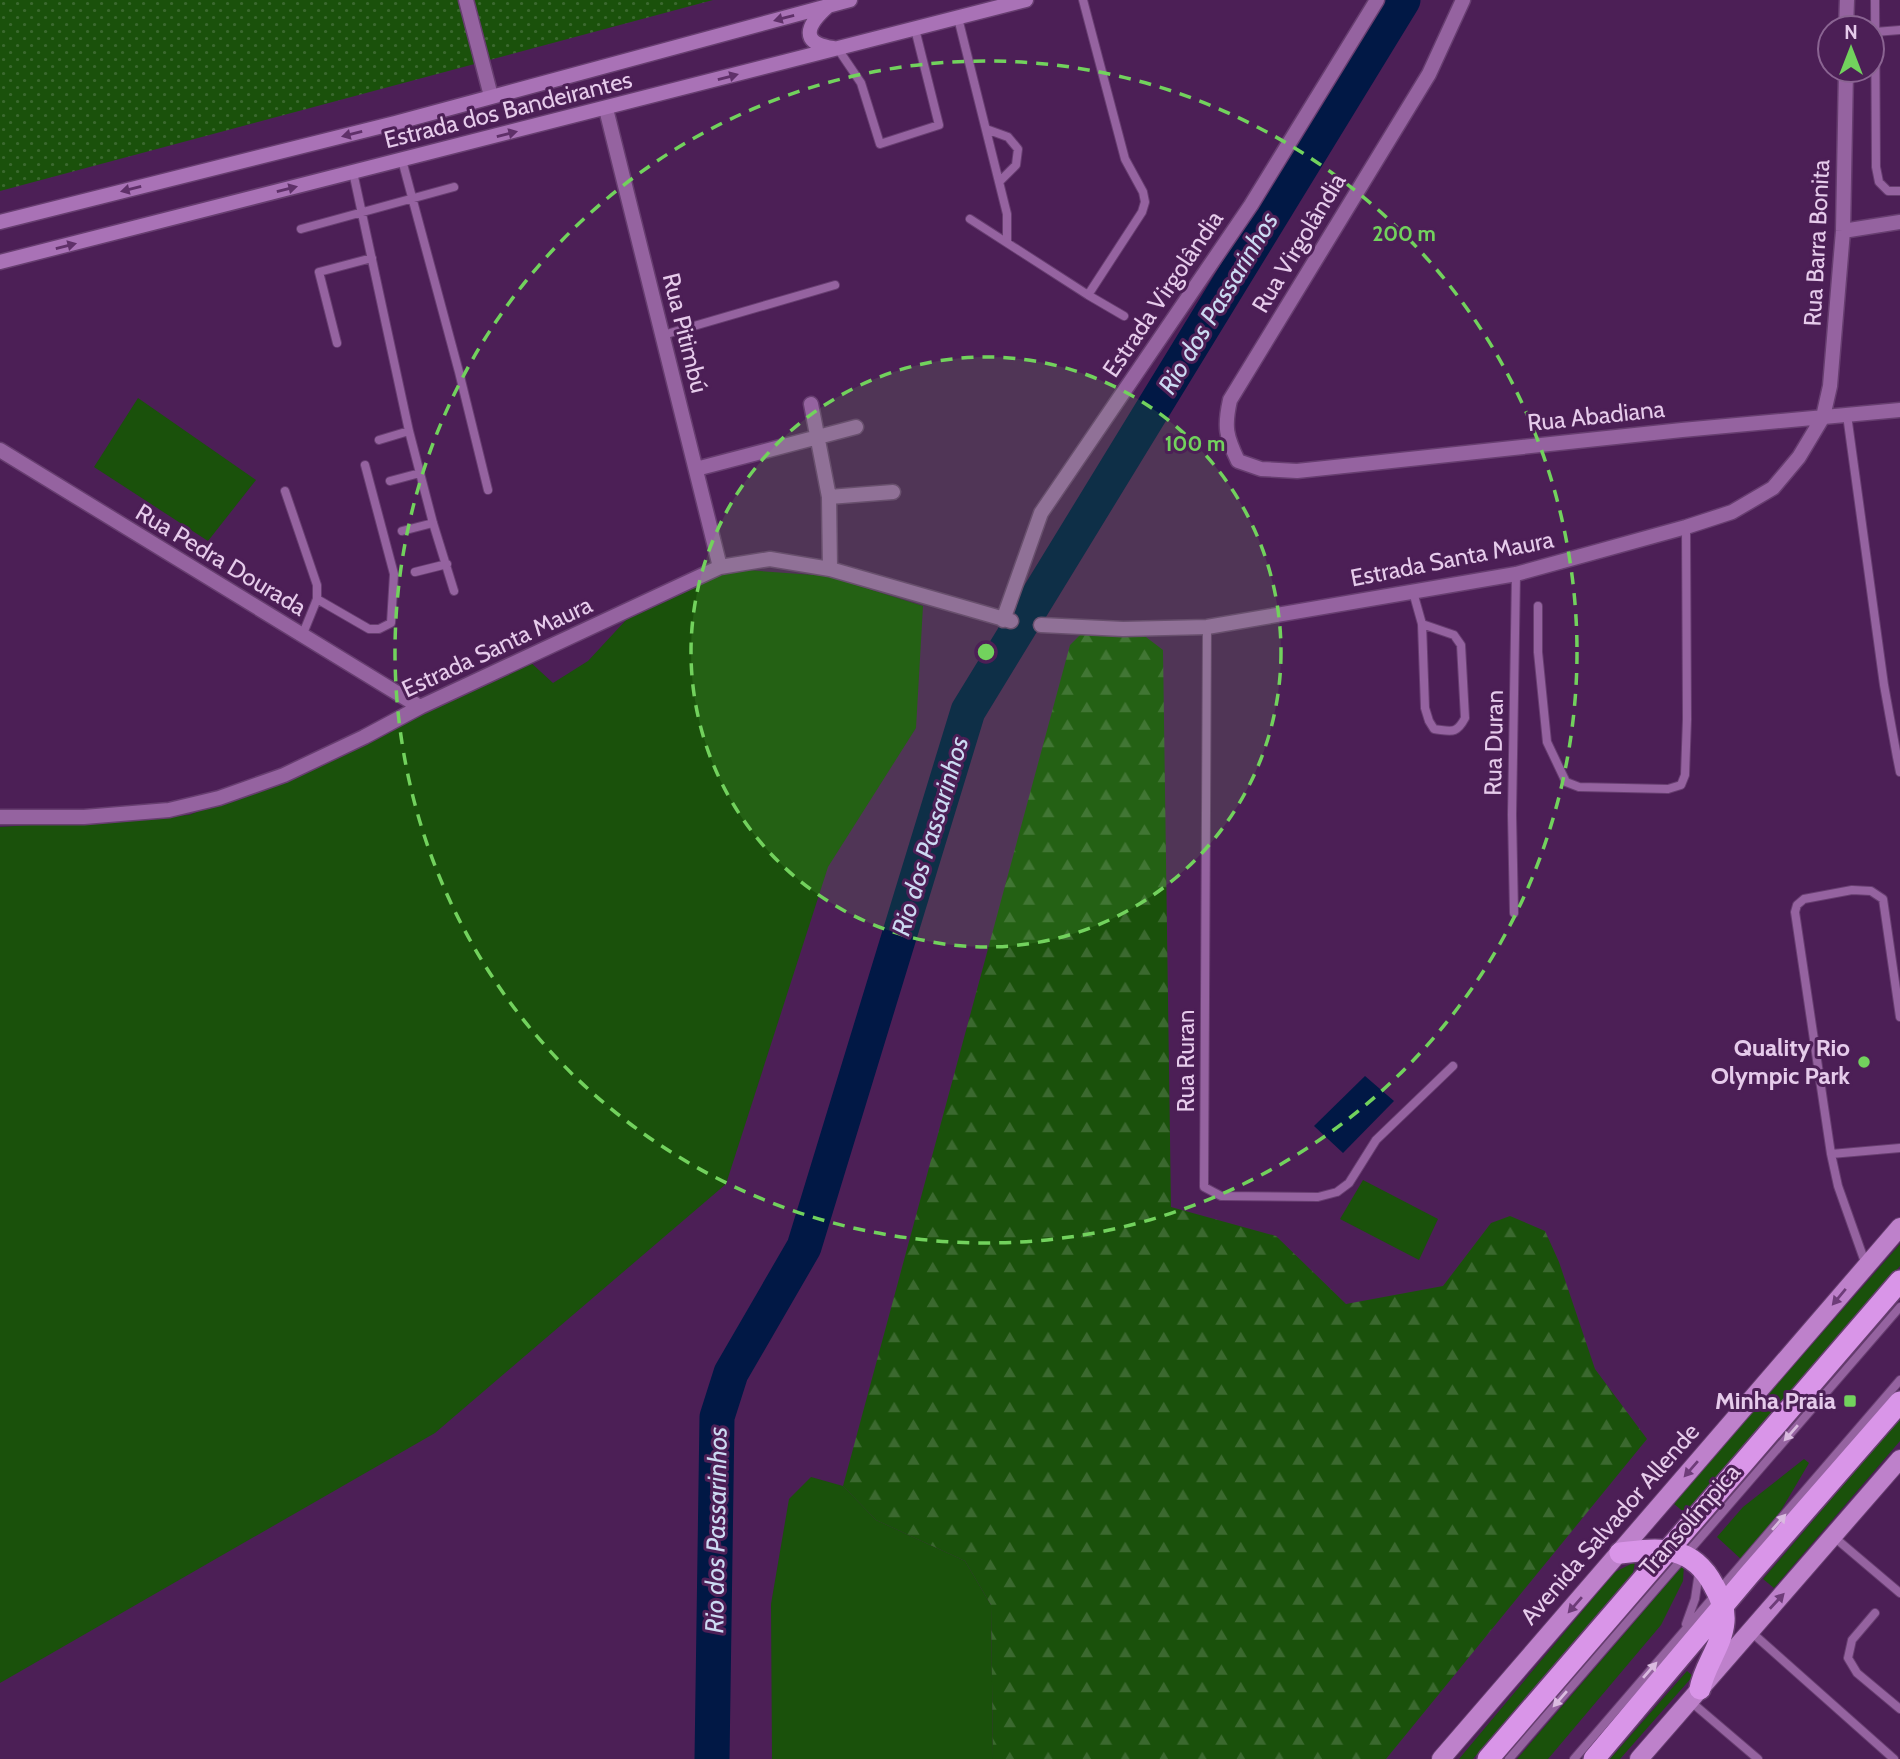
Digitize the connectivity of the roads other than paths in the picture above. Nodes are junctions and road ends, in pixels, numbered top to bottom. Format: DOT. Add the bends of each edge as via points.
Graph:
graph roads {
  1 [pos="466,0"];
  2 [pos="850,0"];
  3 [pos="1026,0"];
  4 [pos="1083,0"];
  5 [pos="1377,0"];
  6 [pos="1463,0"];
  7 [pos="828,6"];
  8 [pos="958,18"];
  9 [pos="915,29"];
  10 [pos="838,49"];
  11 [pos="1846,84"];
  12 [pos="1875,84"];
  13 [pos="491,96"];
  14 [pos="606,109"];
  15 [pos="986,129"];
  16 [pos="402,160"];
  17 [pos="353,172"];
  18 [pos="1000,181"];
  19 [pos="454,187"];
  20 [pos="1900,191"];
  21 [pos="411,198"];
  22 [pos="362,212"];
  23 [pos="970,219"];
  24 [pos="0,222"];
  25 [pos="1900,222"];
  26 [pos="301,229"];
  27 [pos="1843,231"];
  28 [pos="1007,241"];
  29 [pos="372,258"];
  30 [pos="0,262"];
  31 [pos="835,285"];
  32 [pos="1087,295"];
  33 [pos="1124,316"];
  34 [pos="663,335"];
  35 [pos="337,343"];
  36 [pos="811,404"];
  37 [pos="1900,410"];
  38 [pos="1847,415"];
  39 [pos="1823,417"];
  40 [pos="856,427"];
  41 [pos="410,431"];
  42 [pos="818,436"];
  43 [pos="379,440"];
  44 [pos="0,450"];
  45 [pos="365,465"];
  46 [pos="696,469"];
  47 [pos="1297,471"];
  48 [pos="420,473"];
  49 [pos="390,481"];
  50 [pos="488,490"];
  51 [pos="285,491"];
  52 [pos="893,492"];
  53 [pos="829,497"];
  54 [pos="433,523"];
  55 [pos="1686,527"];
  56 [pos="402,531"];
  57 [pos="447,564"];
  58 [pos="720,567"];
  59 [pos="830,569"];
  60 [pos="415,572"];
  61 [pos="1516,574"];
  62 [pos="454,591"];
  63 [pos="1413,592"];
  64 [pos="317,599"];
  65 [pos="1538,606"];
  66 [pos="1007,621"];
  67 [pos="1422,624"];
  68 [pos="1041,625"];
  69 [pos="1207,627"];
  70 [pos="302,636"];
  71 [pos="420,707"];
  72 [pos="1899,757"];
  73 [pos="1900,772"];
  74 [pos="0,817"];
  75 [pos="1514,913"];
  76 [pos="1900,1017"];
  77 [pos="1453,1066"];
  78 [pos="1900,1149"];
  79 [pos="1831,1154"];
  80 [pos="1900,1227"];
  81 [pos="1866,1265"];
  82 [pos="1900,1281"];
  83 [pos="1900,1307"];
  84 [pos="1900,1380"];
  85 [pos="1900,1402"];
  86 [pos="1900,1459"];
  87 [pos="1833,1537"];
  88 [pos="1620,1553"];
  89 [pos="1685,1557"];
  90 [pos="1900,1593"];
  91 [pos="1721,1600"];
  92 [pos="1875,1613"];
  93 [pos="1684,1630"];
  94 [pos="1750,1631"];
  95 [pos="1695,1695"];
  96 [pos="1900,1709"];
  97 [pos="1441,1759"];
  98 [pos="1488,1759"];
  99 [pos="1508,1759"];
  100 [pos="1574,1759"];
  101 [pos="1594,1759"];
  102 [pos="1639,1759"];
  103 [pos="1758,1759"];
  104 [pos="1895,1759"];
  1 -- 13 [label="street"];
  2 -- 7 [label="main road, Estrada dos Bandeirantes"];
  3 -- 8 [label="main road, Estrada dos Bandeirantes"];
  4 -- 32 [label="lane" via="1125,159 1145,202"];
  5 -- 66 [label="street, Estrada Virgolândia" via="1251,205 1041,513"];
  6 -- 47 [label="street, Rua Virgolândia" via="1429,74 1230,400 1225,424 1238,461 1261,469"];
  7 -- 10 [label="main road" via="809,28 811,39 818,46"];
  7 -- 13 [label="main road, Estrada dos Bandeirantes, one-way"];
  8 -- 9 [label="main road, Estrada dos Bandeirantes"];
  8 -- 15 [label="lane"];
  9 -- 10 [label="main road, Estrada dos Bandeirantes"];
  9 -- 10 [label="lane" via="939,125 880,144 862,83"];
  14 -- 10 [label="main road, Estrada dos Bandeirantes, one-way"];
  11 -- 27 [label="street, Rua Barra Bonita"];
  12 -- 20 [label="lane" via="1879,182 1888,191"];
  13 -- 24 [label="main road, Estrada dos Bandeirantes, one-way"];
  16 -- 14 [label="main road, Estrada dos Bandeirantes, one-way"];
  14 -- 34 [label="street, Rua Pitimbú"];
  15 -- 18 [label="lane"];
  15 -- 18 [label="lane" via="1008,137 1018,149 1016,165"];
  16 -- 17 [label="main road, Estrada dos Bandeirantes"];
  16 -- 21 [label="lane"];
  17 -- 22 [label="lane"];
  30 -- 17 [label="main road, Estrada dos Bandeirantes, one-way"];
  18 -- 28 [label="lane" via="1009,225"];
  19 -- 21 [label="lane"];
  21 -- 22 [label="lane"];
  21 -- 50 [label="lane"];
  22 -- 26 [label="lane"];
  22 -- 29 [label="lane"];
  23 -- 28 [label="lane"];
  25 -- 27 [label="street"];
  27 -- 39 [label="street, Rua Barra Bonita" via="1830,386"];
  28 -- 32 [label="lane"];
  29 -- 35 [label="lane" via="319,272"];
  29 -- 41 [label="lane"];
  31 -- 34 [label="lane"];
  32 -- 33 [label="lane"];
  34 -- 46 [label="street, Rua Pitimbú"];
  36 -- 42 [label="street"];
  37 -- 38 [label="street, Rua Abadiana"];
  38 -- 39 [label="street, Rua Abadiana"];
  38 -- 72 [label="lane" via="1884,685"];
  39 -- 47 [label="street, Rua Abadiana"];
  39 -- 55 [label="street, Estrada Santa Maura" via="1773,488 1732,512"];
  40 -- 42 [label="street"];
  41 -- 43 [label="lane"];
  41 -- 48 [label="lane"];
  42 -- 46 [label="street"];
  42 -- 53 [label="street"];
  44 -- 70 [label="street, Rua Pedra Dourada"];
  45 -- 64 [label="lane" via="394,574 391,623 369,629"];
  46 -- 58 [label="street, Rua Pitimbú"];
  48 -- 49 [label="lane"];
  48 -- 54 [label="lane"];
  51 -- 64 [label="lane" via="317,584"];
  52 -- 53 [label="street"];
  53 -- 59 [label="street"];
  54 -- 56 [label="lane"];
  54 -- 57 [label="lane"];
  55 -- 61 [label="street, Estrada Santa Maura"];
  55 -- 65 [label="lane" via="1687,719 1681,785 1668,789 1579,787 1566,782 1548,742"];
  57 -- 60 [label="lane"];
  57 -- 62 [label="lane"];
  58 -- 59 [label="street, Estrada Santa Maura" via="770,559"];
  58 -- 71 [label="street, Estrada Santa Maura"];
  59 -- 66 [label="street, Estrada Santa Maura"];
  61 -- 63 [label="street, Estrada Santa Maura"];
  61 -- 75 [label="lane, Rua Duran"];
  63 -- 67 [label="lane"];
  63 -- 69 [label="street, Estrada Santa Maura"];
  64 -- 70 [label="lane"];
  67 -- 67 [label="lane" via="1425,708 1434,729 1454,731 1465,718 1461,645 1454,635"];
  68 -- 69 [label="street, Estrada Santa Maura"];
  69 -- 77 [label="lane, Rua Ruran" via="1205,1187 1221,1196 1318,1197 1338,1192 1349,1183 1376,1140"];
  70 -- 71 [label="street, Rua Pedra Dourada"];
  71 -- 74 [label="street, Estrada Santa Maura" via="284,775 219,798 157,811"];
  72 -- 73 [label="lane"];
  76 -- 79 [label="lane" via="1883,899 1871,891 1852,890 1804,899 1797,905"];
  78 -- 79 [label="lane"];
  79 -- 81 [label="lane"];
  80 -- 81 [label="main road, Avenida Salvador Allende"];
  81 -- 88 [label="main road, Avenida Salvador Allende, one-way"];
  82 -- 89 [label="highway"];
  83 -- 89 [label="lane, Transolímpica, one-way"];
  91 -- 84 [label="lane, one-way"];
  85 -- 91 [label="highway" via="1749,1575"];
  86 -- 87 [label="main road"];
  87 -- 90 [label="lane"];
  94 -- 87 [label="main road, one-way"];
  88 -- 89 [label="highway" via="1658,1549"];
  88 -- 97 [label="main road, Avenida Salvador Allende, one-way"];
  89 -- 91 [label="highway" via="1709,1575"];
  89 -- 93 [label="lane" via="1695,1599"];
  89 -- 98 [label="highway"];
  89 -- 99 [label="lane, Transolímpica, one-way"];
  91 -- 93 [label="lane"];
  91 -- 95 [label="highway" via="1724,1622 1720,1639"];
  91 -- 101 [label="highway"];
  92 -- 96 [label="lane" via="1852,1640 1848,1658 1857,1674"];
  100 -- 93 [label="lane, one-way"];
  94 -- 95 [label="main road"];
  94 -- 104 [label="lane"];
  95 -- 102 [label="main road"];
  95 -- 103 [label="lane"];
}
